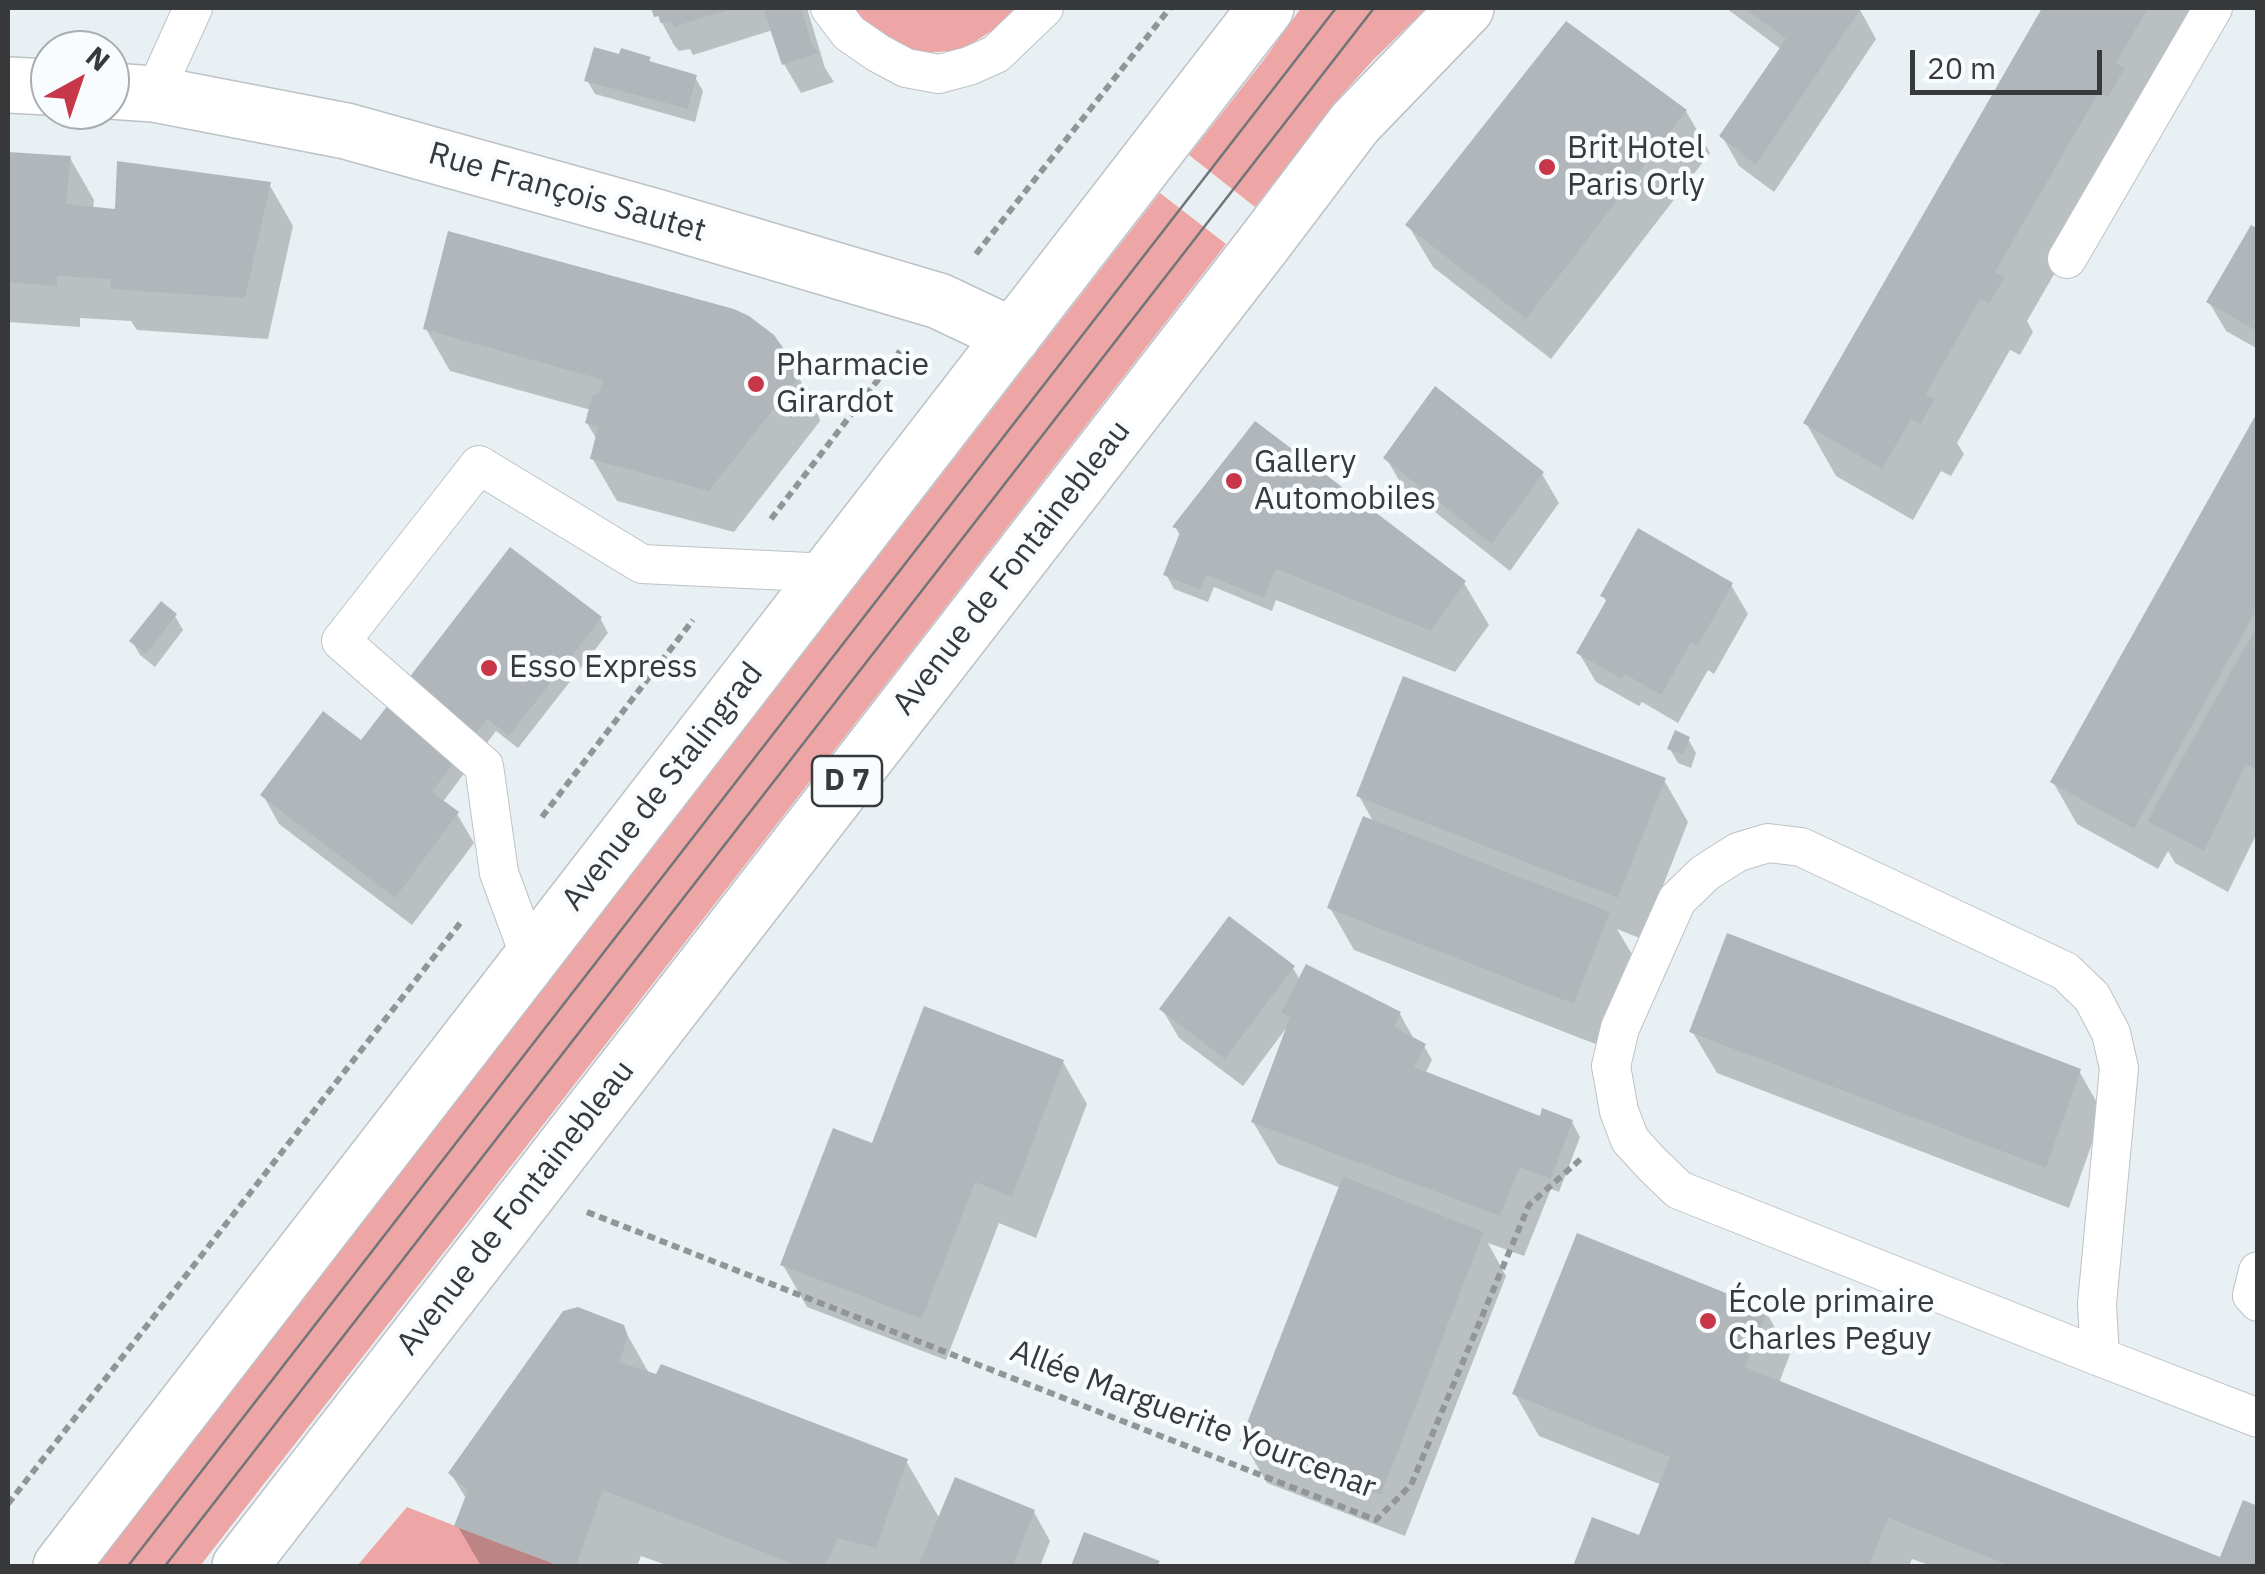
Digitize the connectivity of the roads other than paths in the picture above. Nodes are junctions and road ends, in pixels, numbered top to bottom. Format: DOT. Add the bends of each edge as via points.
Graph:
graph roads {
  1 [pos="193,8"];
  2 [pos="830,8"];
  3 [pos="1044,8"];
  4 [pos="1266,8"];
  5 [pos="1466,8"];
  6 [pos="2213,8"];
  7 [pos="132,92"];
  8 [pos="2067,258"];
  9 [pos="1012,336"];
  10 [pos="830,573"];
  11 [pos="530,957"];
  12 [pos="2258,1271"];
  13 [pos="2258,1302"];
  14 [pos="2100,1357"];
  15 [pos="2258,1418"];
  16 [pos="60,1566"];
  17 [pos="240,1566"];
  1 -- 7 [label="lane"];
  2 -- 3 [label="lane" via="849,33 878,53 906,68 939,74 996,54"];
  4 -- 9 [label="main road, Avenue de Stalingrad"];
  5 -- 17 [label="main road, Avenue de Fontainebleau / D 7" via="1355,122"];
  6 -- 8 [label="lane"];
  7 -- 9 [label="main road, Rue François Sautet" via="346,130 938,301"];
  9 -- 10 [label="main road, Avenue de Stalingrad"];
  10 -- 11 [label="main road, Avenue de Stalingrad"];
  10 -- 11 [label="lane" via="642,564 480,465 341,641 484,766 499,874"];
  11 -- 16 [label="main road, Avenue de Stalingrad"];
  12 -- 13 [label="lane" via="2252,1295"];
  14 -- 14 [label="lane" via="1679,1190 1630,1140 1611,1066 1620,1028 1677,900 1705,873 1768,843 1801,847 2065,972 2092,997 2119,1068 2097,1304"];
  14 -- 15 [label="lane"];
}
